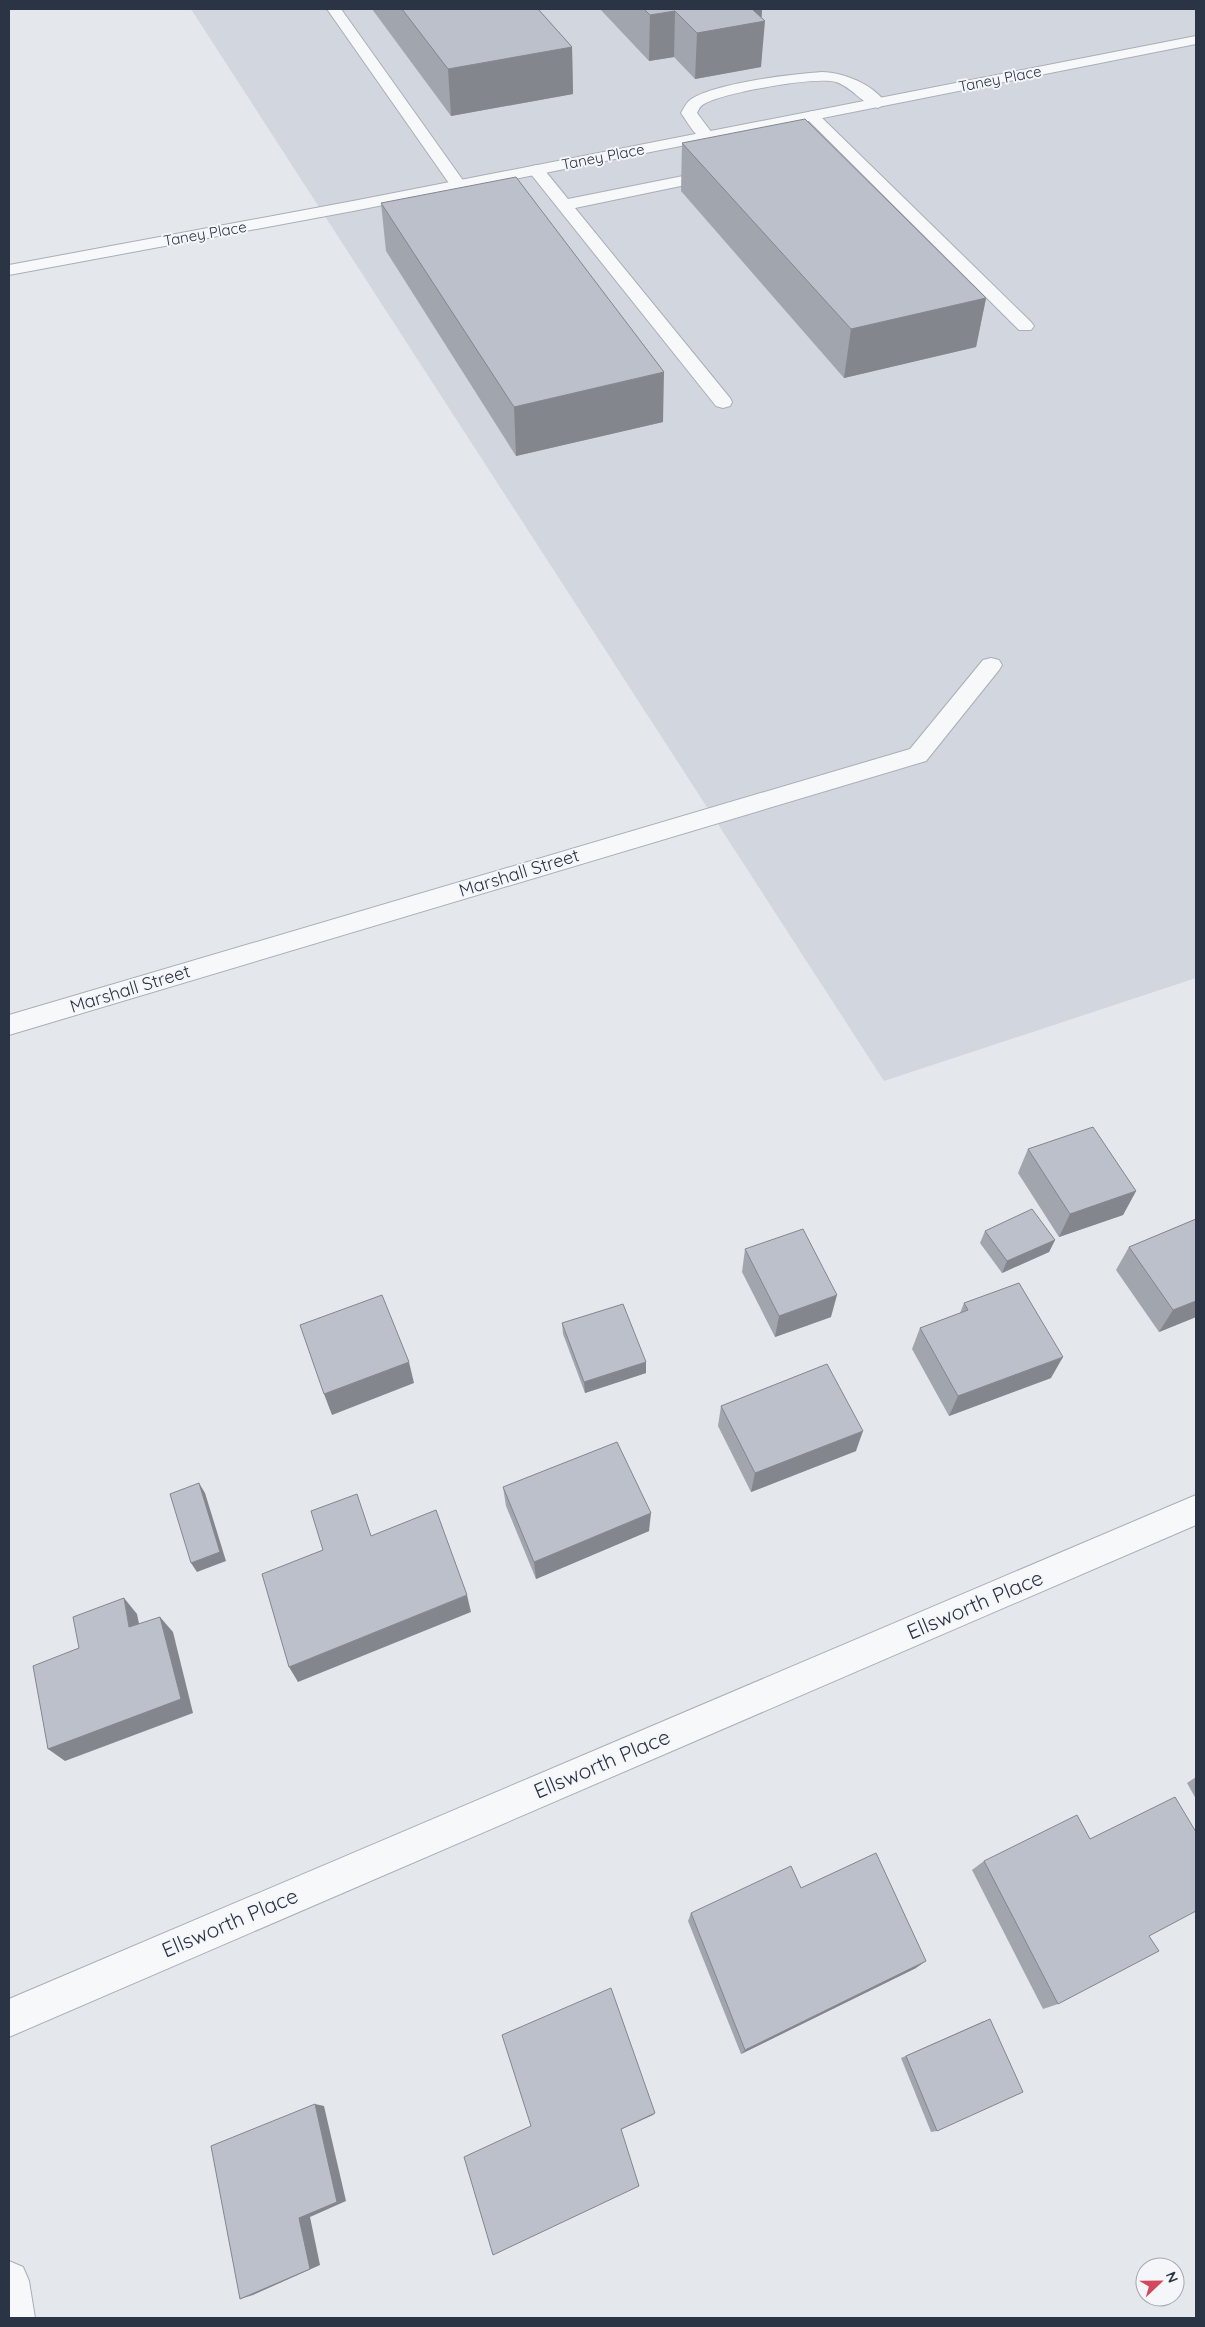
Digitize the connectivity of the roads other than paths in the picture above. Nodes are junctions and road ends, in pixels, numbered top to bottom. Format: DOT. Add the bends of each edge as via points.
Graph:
graph roads {
  1 [pos="334,9"];
  2 [pos="1196,40"];
  3 [pos="878,103"];
  4 [pos="812,116"];
  5 [pos="707,137"];
  6 [pos="844,148"];
  7 [pos="825,152"];
  8 [pos="536,170"];
  9 [pos="738,170"];
  10 [pos="459,186"];
  11 [pos="564,205"];
  12 [pos="9,270"];
  13 [pos="1025,326"];
  14 [pos="723,402"];
  15 [pos="991,666"];
  16 [pos="9,1025"];
  17 [pos="1196,1510"];
  18 [pos="9,2018"];
  19 [pos="9,2281"];
  20 [pos="15,2318"];
  1 -- 10 [label="street"];
  2 -- 3 [label="street, Taney Place"];
  3 -- 4 [label="street, Taney Place"];
  3 -- 5 [label="street" via="848,81 831,76 811,76 697,101 689,113"];
  4 -- 5 [label="street, Taney Place"];
  4 -- 6 [label="street"];
  5 -- 8 [label="street, Taney Place"];
  6 -- 7 [label="street"];
  6 -- 13 [label="street"];
  8 -- 10 [label="street, Taney Place"];
  8 -- 11 [label="street"];
  9 -- 11 [label="street"];
  10 -- 12 [label="street, Taney Place"];
  11 -- 14 [label="street"];
  15 -- 16 [label="street, Marshall Street" via="918,754"];
  17 -- 18 [label="street, Ellsworth Place"];
  19 -- 20 [label="street"];
}
